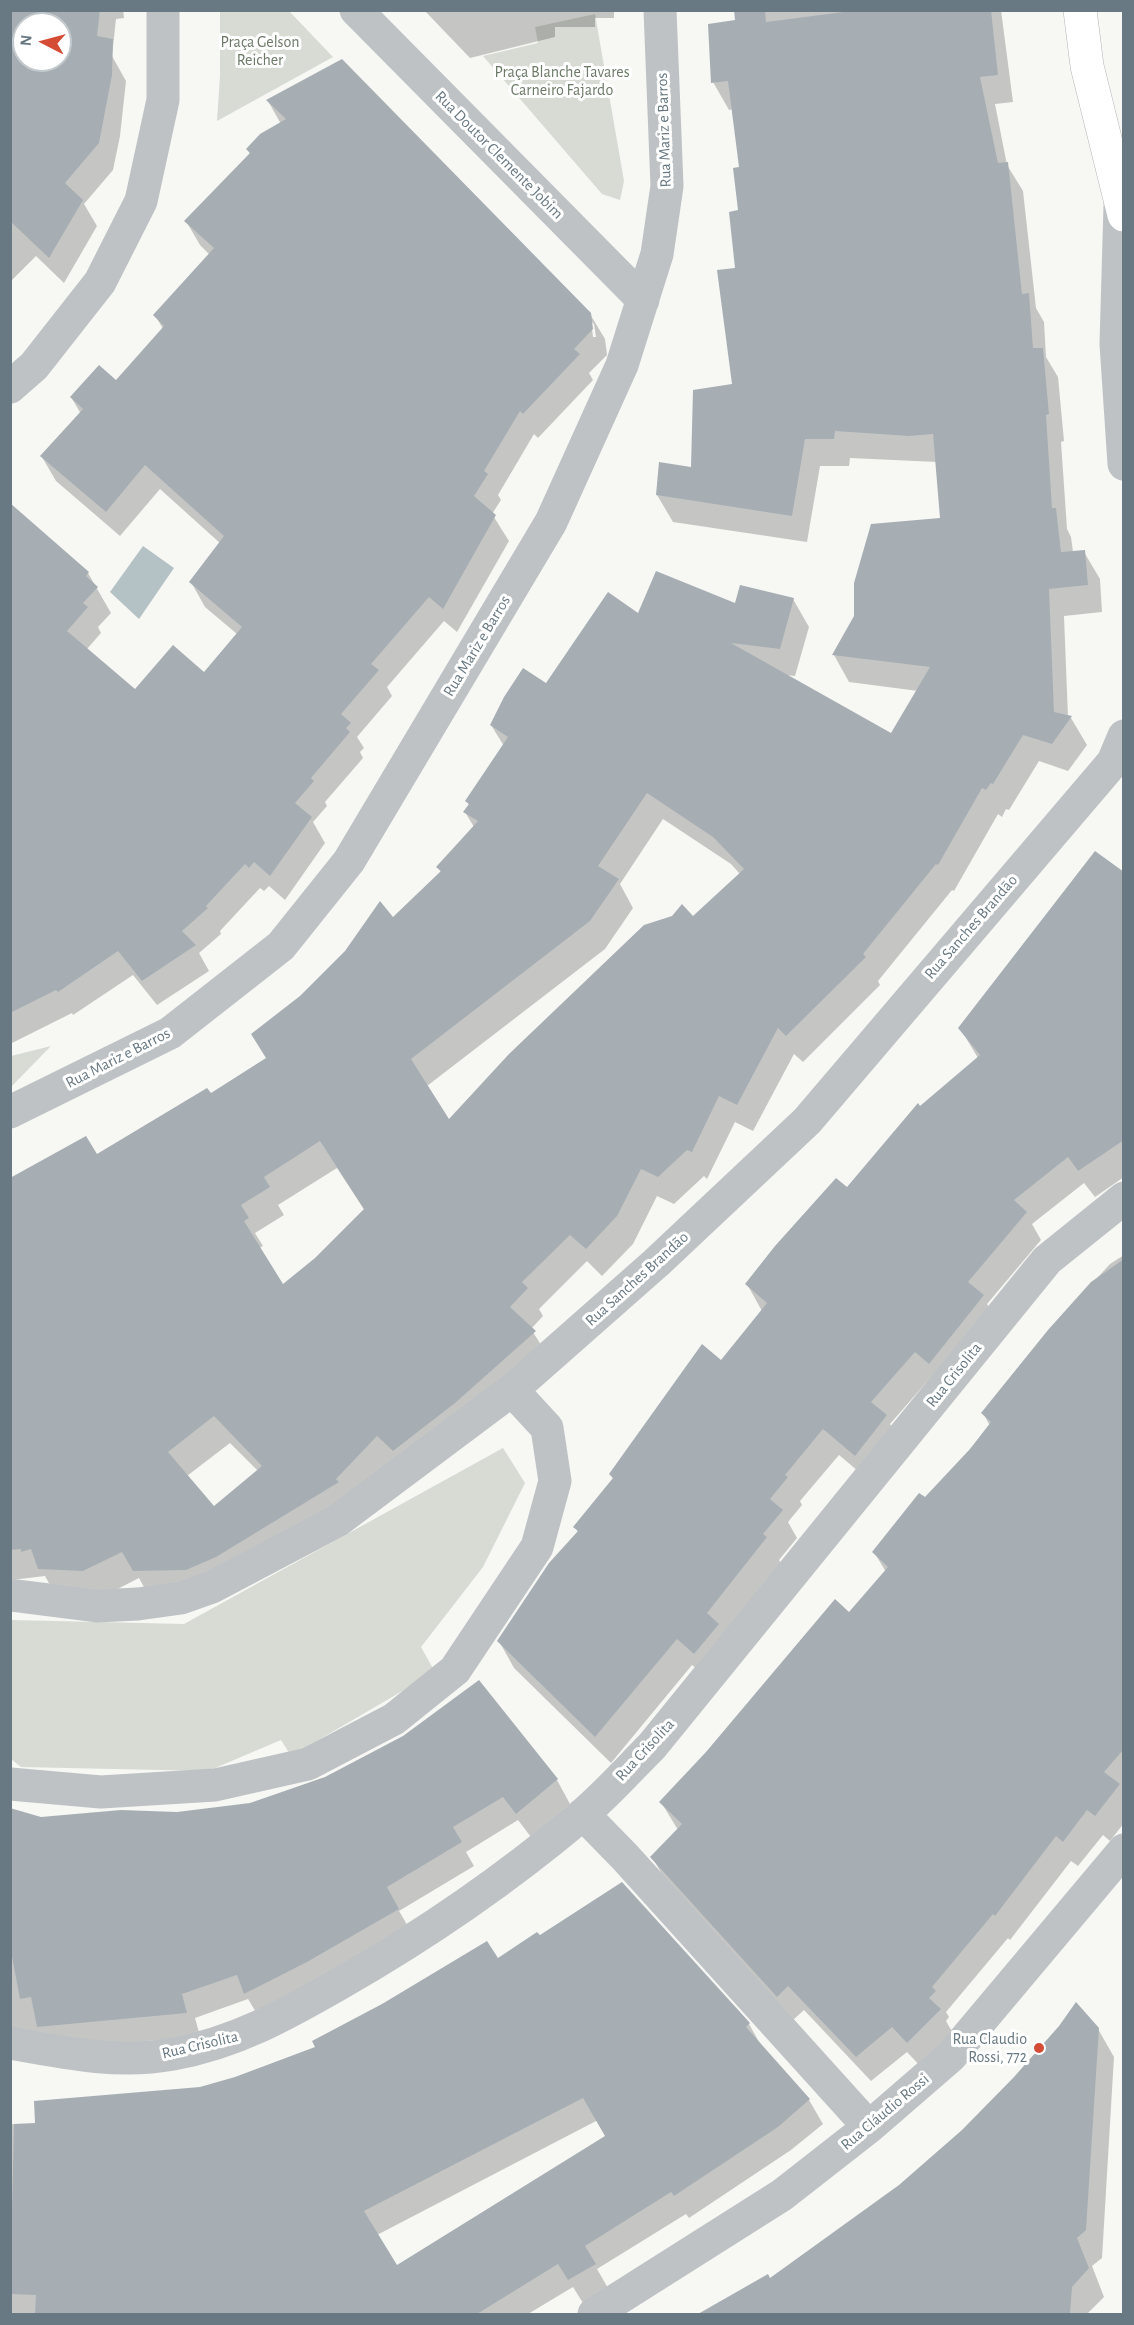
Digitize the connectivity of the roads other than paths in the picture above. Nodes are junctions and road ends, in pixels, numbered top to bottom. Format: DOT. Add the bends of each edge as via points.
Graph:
graph roads {
  1 [pos="163,10"];
  2 [pos="356,10"];
  3 [pos="660,10"];
  4 [pos="1080,10"];
  5 [pos="1122,210"];
  6 [pos="643,300"];
  7 [pos="10,387"];
  8 [pos="1124,464"];
  9 [pos="1120,758"];
  10 [pos="10,1112"];
  11 [pos="1124,1198"];
  12 [pos="512,1390"];
  13 [pos="10,1595"];
  14 [pos="10,1784"];
  15 [pos="583,1814"];
  16 [pos="1119,1869"];
  17 [pos="10,2043"];
  18 [pos="869,2127"];
  19 [pos="594,2314"];
  1 -- 7 [label="street" via="163,100 141,201 100,282 33,366"];
  2 -- 6 [label="street, Rua Doutor Clemente Jobim"];
  3 -- 6 [label="street, Rua Mariz e Barros" via="667,186 657,254"];
  4 -- 5 [label="main road" via="1087,66"];
  5 -- 8 [label="street" via="1116,344"];
  6 -- 10 [label="street, Rua Mariz e Barros" via="622,365 551,522 349,861 281,945 170,1033"];
  9 -- 12 [label="street, Rua Sanches Brandão" via="807,1121 656,1263"];
  11 -- 15 [label="street, Rua Crisolita" via="1047,1260 652,1746"];
  12 -- 13 [label="street, Rua Sanches Brandão" via="337,1521 212,1587 181,1598 97,1606"];
  12 -- 14 [label="street" via="547,1428 555,1481 537,1547 455,1670 394,1719 308,1764 215,1785 101,1792"];
  15 -- 17 [label="street, Rua Crisolita" via="491,1888 398,1950 247,2034 217,2045 123,2059 79,2056"];
  15 -- 18 [label="street"];
  16 -- 18 [label="street, Rua Cláudio Rossi" via="951,2056"];
  18 -- 19 [label="street, Rua Cláudio Rossi" via="782,2196"];
}
